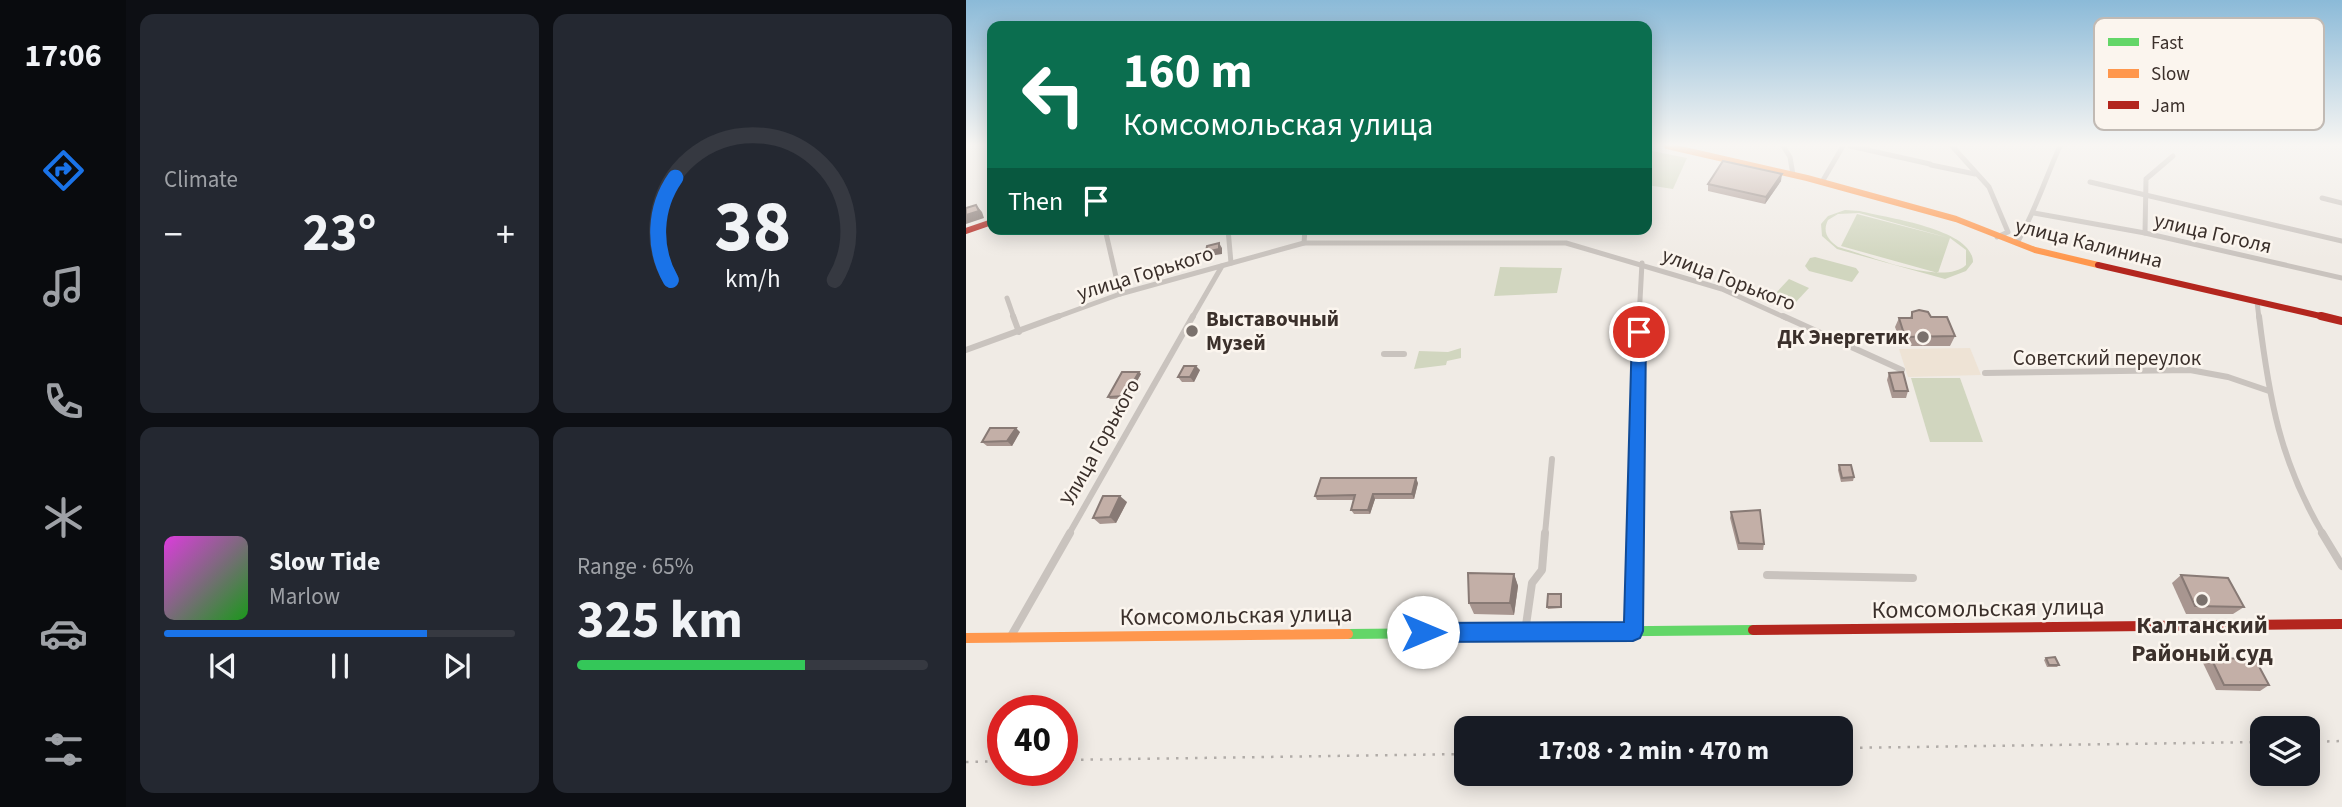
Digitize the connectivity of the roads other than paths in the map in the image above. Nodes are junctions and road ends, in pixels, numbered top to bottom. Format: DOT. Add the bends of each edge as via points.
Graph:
graph roads {
  1 [pos="1828,184"];
  2 [pos="1985,184"];
  3 [pos="2043,184"];
  4 [pos="2093,184"];
  5 [pos="2145,184"];
  6 [pos="2146,197"];
  7 [pos="2322,198"];
  8 [pos="2342,203"];
  9 [pos="2034,213"];
  10 [pos="987,224"];
  11 [pos="966,231"];
  12 [pos="2145,233"];
  13 [pos="1106,235"];
  14 [pos="1229,235"];
  15 [pos="1305,235"];
  16 [pos="1997,237"];
  17 [pos="2342,240"];
  18 [pos="1304,243"];
  19 [pos="2017,243"];
  20 [pos="1231,263"];
  21 [pos="1642,263"];
  22 [pos="1222,265"];
  23 [pos="2342,278"];
  24 [pos="1120,294"];
  25 [pos="1007,298"];
  26 [pos="2257,302"];
  27 [pos="2342,321"];
  28 [pos="1019,331"];
  29 [pos="966,350"];
  30 [pos="1384,354"];
  31 [pos="1405,354"];
  32 [pos="1902,370"];
  33 [pos="1985,373"];
  34 [pos="2269,391"];
  35 [pos="1552,459"];
  36 [pos="2342,566"];
  37 [pos="1767,575"];
  38 [pos="1913,578"];
  39 [pos="2342,624"];
  40 [pos="1633,631"];
  41 [pos="1525,632"];
  42 [pos="966,638"];
  43 [pos="1010,638"];
  1 -- 16 [label="street, улица Калинина" via="1956,219"];
  2 -- 16 [label="street" via="2008,232"];
  3 -- 9 [label="street"];
  4 -- 6 [label="street"];
  5 -- 6 [label="street"];
  6 -- 12 [label="street"];
  6 -- 17 [label="street"];
  7 -- 8 [label="street"];
  9 -- 12 [label="street, улица Гоголя"];
  9 -- 19 [label="street"];
  10 -- 11 [label="street"];
  12 -- 23 [label="street, улица Гоголя"];
  13 -- 24 [label="street"];
  14 -- 20 [label="street"];
  15 -- 18 [label="street"];
  16 -- 19 [label="street, улица Калинина"];
  18 -- 20 [label="street, улица Горького"];
  18 -- 21 [label="street, улица Горького" via="1566,243"];
  19 -- 26 [label="street, улица Калинина"];
  20 -- 22 [label="street, улица Горького"];
  21 -- 32 [label="street, улица Горького" via="1722,289"];
  21 -- 40 [label="street"];
  22 -- 24 [label="street, улица Горького"];
  22 -- 43 [label="street, Улица Горького"];
  24 -- 28 [label="street, улица Горького"];
  25 -- 28 [label="street"];
  26 -- 27 [label="street, улица Калинина"];
  26 -- 34 [label="street"];
  28 -- 29 [label="street, улица Горького"];
  30 -- 31 [label="street"];
  33 -- 34 [label="street, Советский переулок" via="2190,370"];
  34 -- 36 [label="street" via="2285,456"];
  35 -- 41 [label="street" via="1542,570 1532,583"];
  37 -- 38 [label="street"];
  39 -- 40 [label="street, Комсомольская улица"];
  40 -- 41 [label="street, Комсомольская улица"];
  41 -- 43 [label="street, Комсомольская улица"];
  42 -- 43 [label="street, Комсомольская улица"];
}
